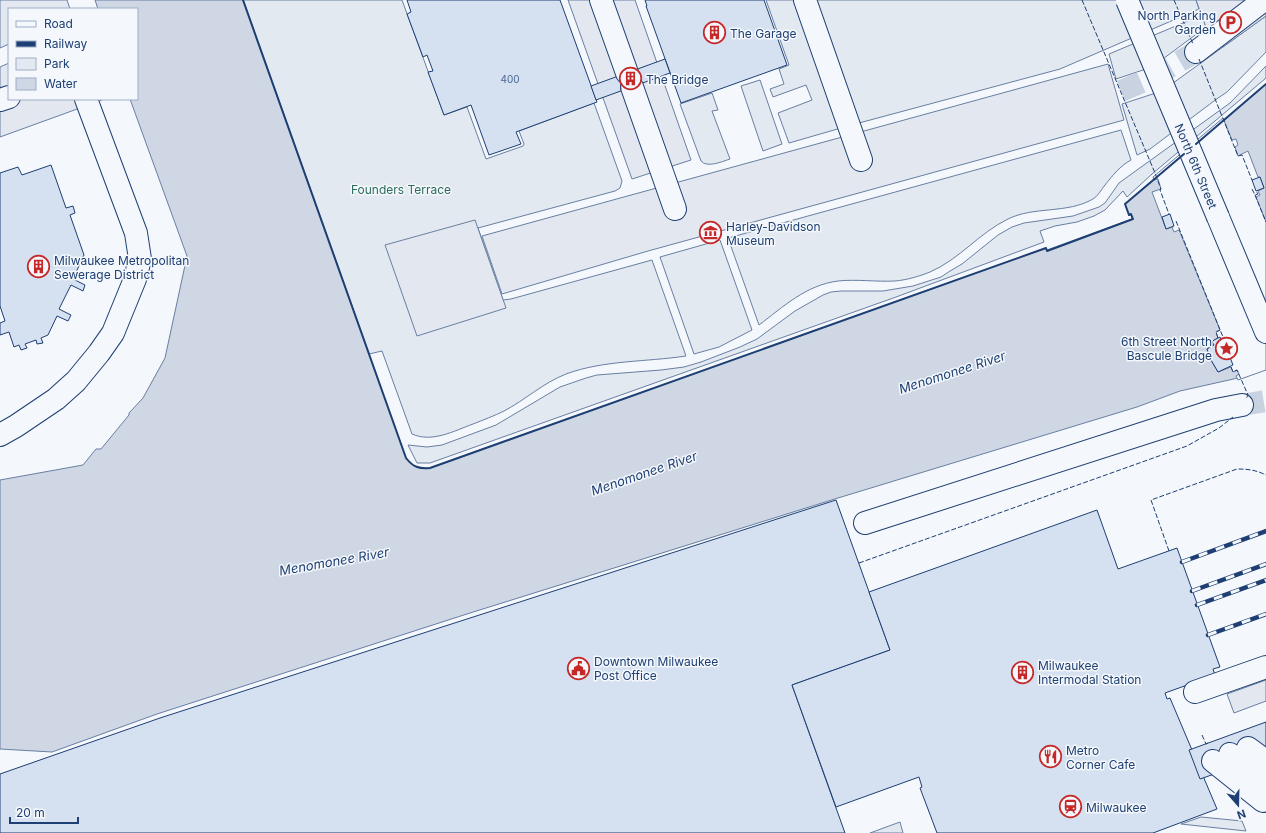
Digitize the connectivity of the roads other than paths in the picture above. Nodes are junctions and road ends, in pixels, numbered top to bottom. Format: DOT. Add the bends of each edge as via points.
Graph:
graph roads {
  1 [pos="601,0"];
  2 [pos="805,0"];
  3 [pos="1127,0"];
  4 [pos="1264,0"];
  5 [pos="1196,52"];
  6 [pos="86,100"];
  7 [pos="861,160"];
  8 [pos="675,209"];
  9 [pos="1266,332"];
  10 [pos="1242,405"];
  11 [pos="0,435"];
  12 [pos="865,523"];
  13 [pos="1266,666"];
  14 [pos="1195,692"];
  15 [pos="1230,754"];
  16 [pos="1266,761"];
  17 [pos="1266,782"];
  18 [pos="1266,800"];
  1 -- 8 [label="main road"];
  2 -- 7 [label="main road"];
  3 -- 9 [label="main road, North 6th Street, bridge"];
  4 -- 5 [label="main road"];
  6 -- 11 [label="main road" via="136,233 140,259 136,279 113,333 76,381 56,398"];
  10 -- 12 [label="main road" via="1216,410"];
  13 -- 14 [label="main road"];
  15 -- 16 [label="main road"];
  15 -- 17 [label="main road"];
  15 -- 18 [label="main road" via="1262,801"];
}
